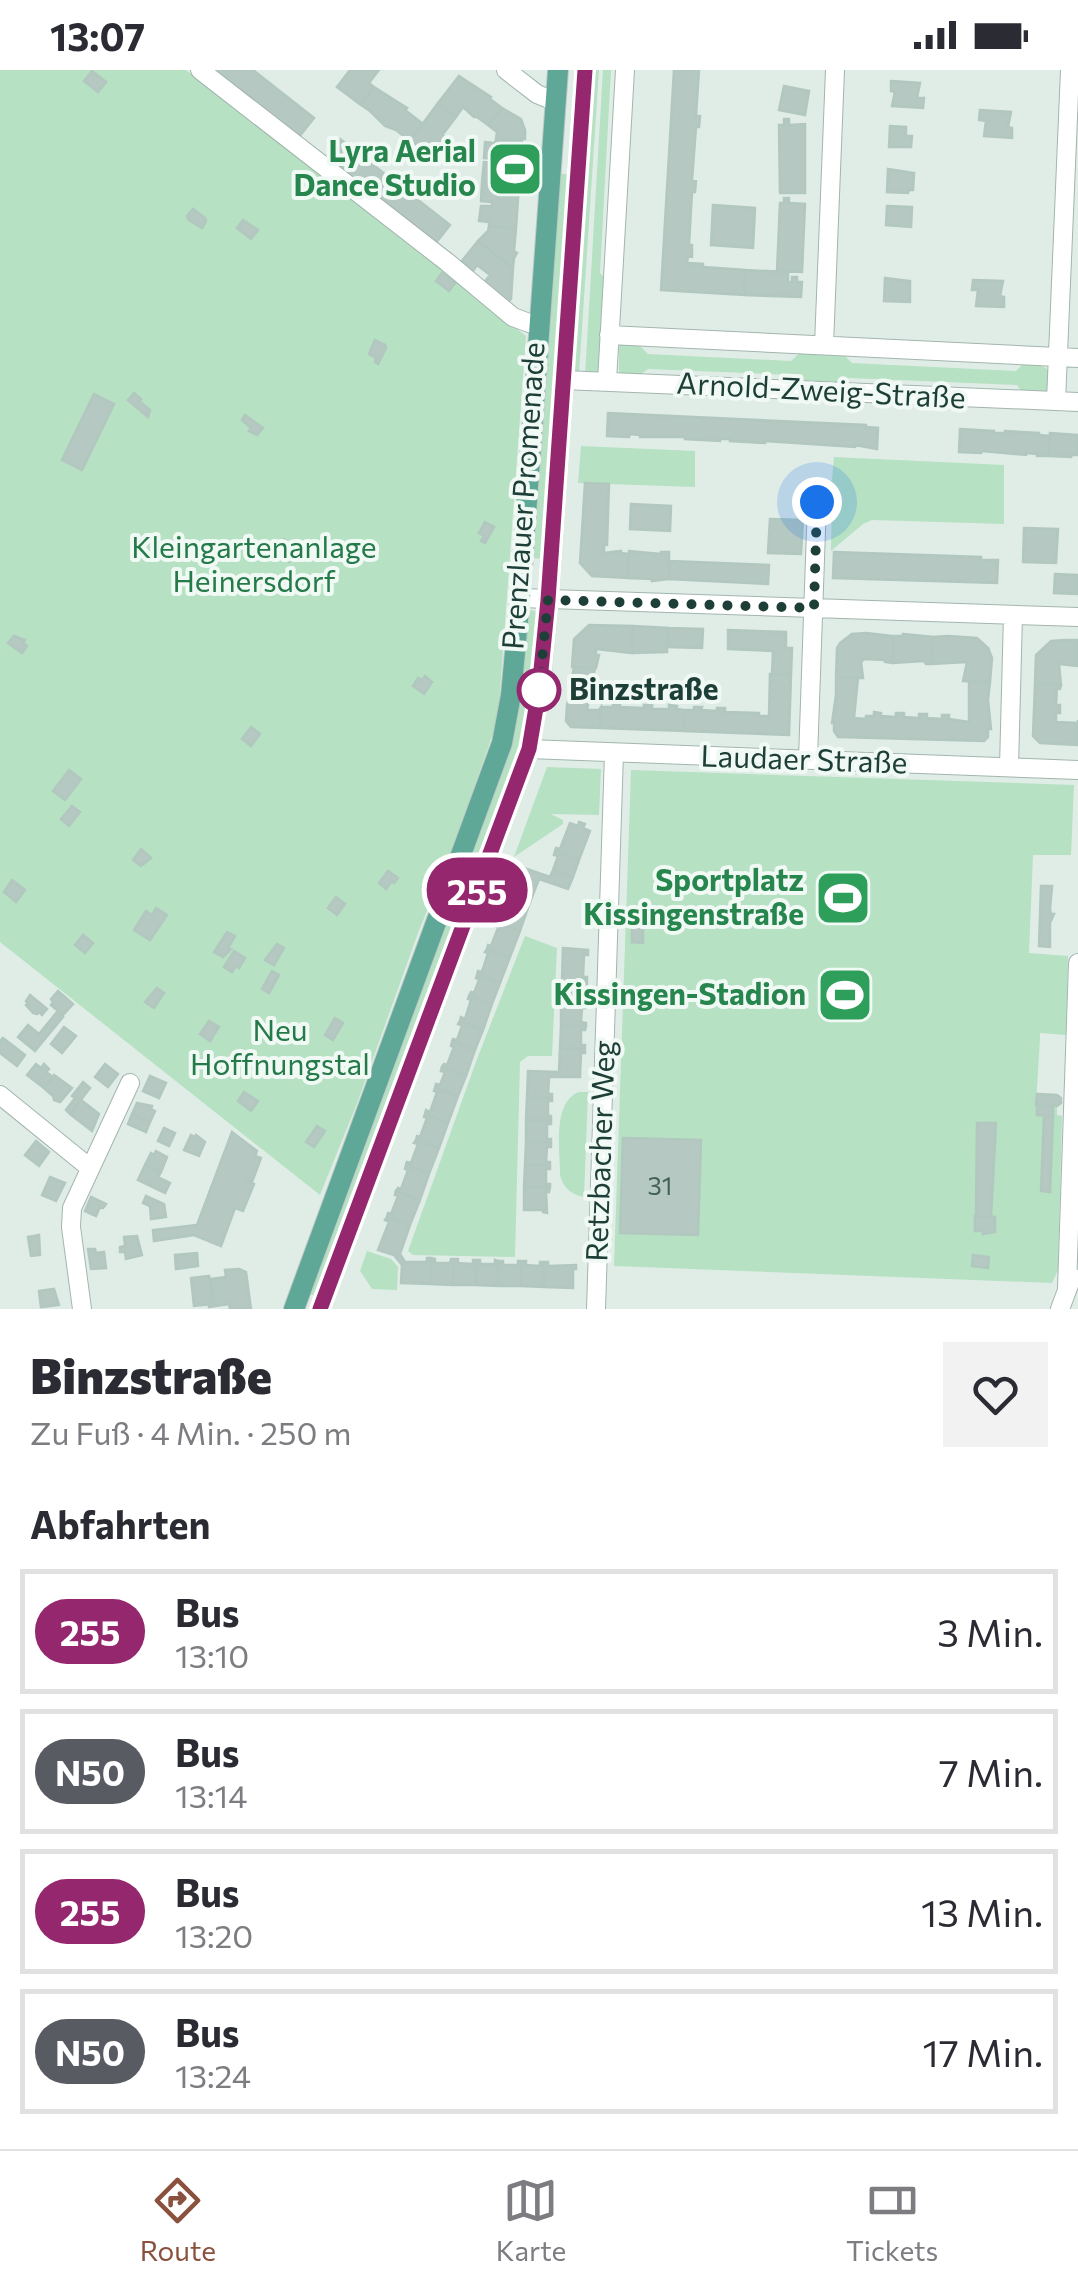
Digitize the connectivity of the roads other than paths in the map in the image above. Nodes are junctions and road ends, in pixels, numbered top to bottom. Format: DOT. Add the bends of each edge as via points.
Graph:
graph roads {
  1 [pos="200,70"];
  2 [pos="506,70"];
  3 [pos="558,70"];
  4 [pos="585,70"];
  5 [pos="625,70"];
  6 [pos="835,70"];
  7 [pos="1070,70"];
  8 [pos="556,102"];
  9 [pos="540,324"];
  10 [pos="609,335"];
  11 [pos="824,345"];
  12 [pos="1057,357"];
  13 [pos="1078,358"];
  14 [pos="563,380"];
  15 [pos="606,381"];
  16 [pos="1056,401"];
  17 [pos="1078,402"];
  18 [pos="817,502"];
  19 [pos="520,598"];
  20 [pos="548,600"];
  21 [pos="814,608"];
  22 [pos="1012,615"];
  23 [pos="1078,617"];
  24 [pos="529,749"];
  25 [pos="614,754"];
  26 [pos="808,759"];
  27 [pos="1009,767"];
  28 [pos="1078,770"];
  29 [pos="1078,963"];
  30 [pos="130,1083"];
  31 [pos="0,1095"];
  32 [pos="90,1168"];
  33 [pos="1074,1202"];
  34 [pos="1078,1266"];
  35 [pos="1067,1288"];
  36 [pos="82,1309"];
  37 [pos="294,1309"];
  38 [pos="320,1309"];
  39 [pos="596,1309"];
  40 [pos="1060,1309"];
  1 -- 9 [label="street" via="513,317"];
  2 -- 8 [label="street"];
  3 -- 8 [label="main road, Prenzlauer Promenade"];
  4 -- 14 [label="main road, Prenzlauer Promenade"];
  5 -- 10 [label="street"];
  6 -- 11 [label="street"];
  7 -- 12 [label="street"];
  8 -- 9 [label="main road, Prenzlauer Promenade"];
  9 -- 19 [label="main road, Prenzlauer Promenade"];
  10 -- 11 [label="street, Arnold-Zweig-Straße"];
  10 -- 15 [label="street"];
  11 -- 12 [label="street, Arnold-Zweig-Straße"];
  12 -- 13 [label="street, Arnold-Zweig-Straße"];
  12 -- 16 [label="street"];
  14 -- 15 [label="street, Arnold-Zweig-Straße"];
  14 -- 20 [label="main road, Prenzlauer Promenade"];
  15 -- 16 [label="street, Arnold-Zweig-Straße"];
  16 -- 17 [label="street, Arnold-Zweig-Straße"];
  18 -- 21 [label="street"];
  19 -- 20 [label="street"];
  19 -- 37 [label="main road, Prenzlauer Promenade" via="502,743"];
  20 -- 21 [label="street"];
  20 -- 24 [label="main road, Prenzlauer Promenade"];
  21 -- 22 [label="street"];
  21 -- 26 [label="street"];
  22 -- 23 [label="street"];
  22 -- 27 [label="street"];
  24 -- 25 [label="street, Laudaer Straße"];
  24 -- 38 [label="main road, Prenzlauer Promenade"];
  25 -- 26 [label="street, Laudaer Straße"];
  25 -- 39 [label="street, Retzbacher Weg"];
  26 -- 27 [label="street, Laudaer Straße"];
  27 -- 28 [label="street, Laudaer Straße"];
  29 -- 33 [label="street"];
  30 -- 32 [label="street"];
  31 -- 32 [label="street"];
  32 -- 36 [label="street" via="72,1208"];
  33 -- 35 [label="street"];
  34 -- 35 [label="street"];
  35 -- 40 [label="street"];
}
